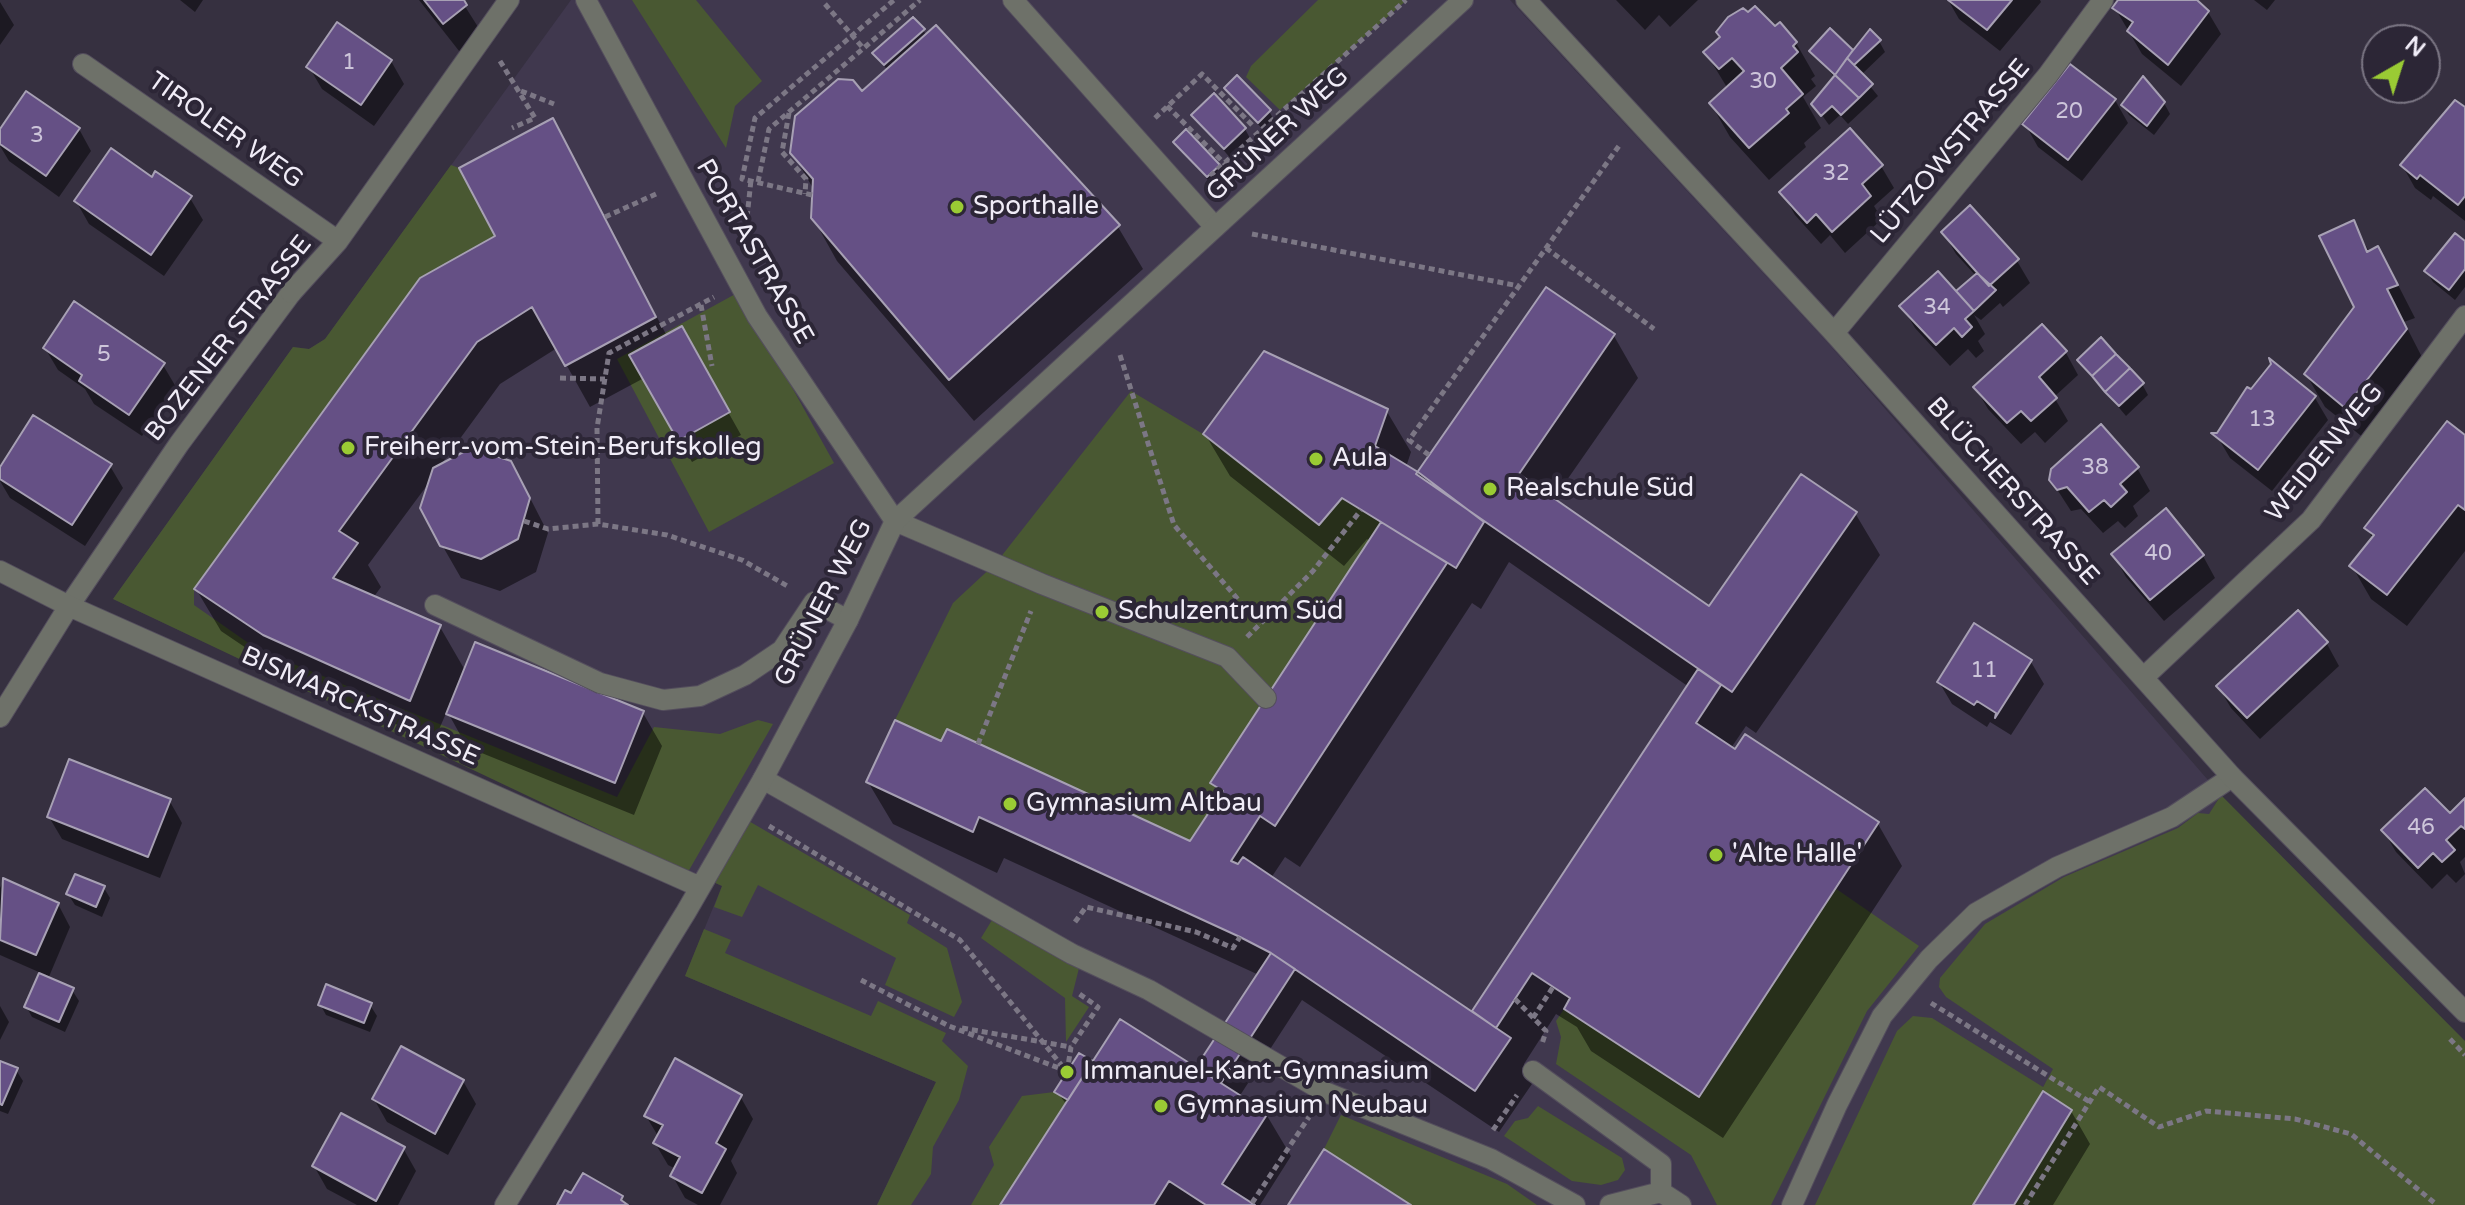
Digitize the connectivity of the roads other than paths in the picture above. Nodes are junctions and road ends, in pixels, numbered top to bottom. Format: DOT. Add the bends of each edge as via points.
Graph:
graph roads {
  1 [pos="509,0"];
  2 [pos="586,0"];
  3 [pos="1013,0"];
  4 [pos="1463,0"];
  5 [pos="1526,0"];
  6 [pos="2103,0"];
  7 [pos="83,64"];
  8 [pos="1215,227"];
  9 [pos="338,241"];
  10 [pos="2465,316"];
  11 [pos="1834,333"];
  12 [pos="895,521"];
  13 [pos="0,571"];
  14 [pos="435,605"];
  15 [pos="69,606"];
  16 [pos="848,620"];
  17 [pos="2144,677"];
  18 [pos="1266,698"];
  19 [pos="0,717"];
  20 [pos="2232,777"];
  21 [pos="763,779"];
  22 [pos="700,887"];
  23 [pos="2465,1012"];
  24 [pos="1533,1071"];
  25 [pos="1661,1192"];
  26 [pos="505,1205"];
  27 [pos="1575,1205"];
  28 [pos="1610,1205"];
  29 [pos="1681,1205"];
  30 [pos="1792,1205"];
  1 -- 9 [label="street, BOZENER STRASSE"];
  2 -- 12 [label="street, PORTASTRASSE" via="757,316"];
  3 -- 8 [label="street"];
  4 -- 8 [label="street, GRÜNER WEG"];
  5 -- 11 [label="street, BLÜCHERSTRASSE"];
  6 -- 11 [label="street, LÜTZOWSTRASSE" via="2048,75"];
  7 -- 9 [label="street, TIROLER WEG"];
  8 -- 12 [label="street, GRÜNER WEG"];
  9 -- 15 [label="street, BOZENER STRASSE" via="291,293 179,444"];
  10 -- 17 [label="street, WEIDENWEG" via="2311,520"];
  11 -- 17 [label="street, BLÜCHERSTRASSE"];
  12 -- 16 [label="street, GRÜNER WEG"];
  12 -- 18 [label="street" via="1227,657"];
  13 -- 15 [label="street, BISMARCKSTRASSE"];
  14 -- 16 [label="street" via="600,683 663,700 700,696 745,675 782,650 814,602"];
  15 -- 19 [label="street, BOZENER STRASSE"];
  15 -- 22 [label="street, BISMARCKSTRASSE"];
  16 -- 21 [label="street, GRÜNER WEG"];
  17 -- 20 [label="street, BLÜCHERSTRASSE"];
  20 -- 23 [label="street, BLÜCHERSTRASSE"];
  20 -- 30 [label="street" via="2172,817 2057,867 1976,913 1929,959 1876,1029"];
  21 -- 22 [label="street, GRÜNER WEG"];
  21 -- 27 [label="street" via="1325,1092 1491,1159"];
  22 -- 26 [label="street, GRÜNER WEG"];
  24 -- 25 [label="street" via="1661,1164"];
  25 -- 28 [label="street"];
  25 -- 29 [label="street"];
}
